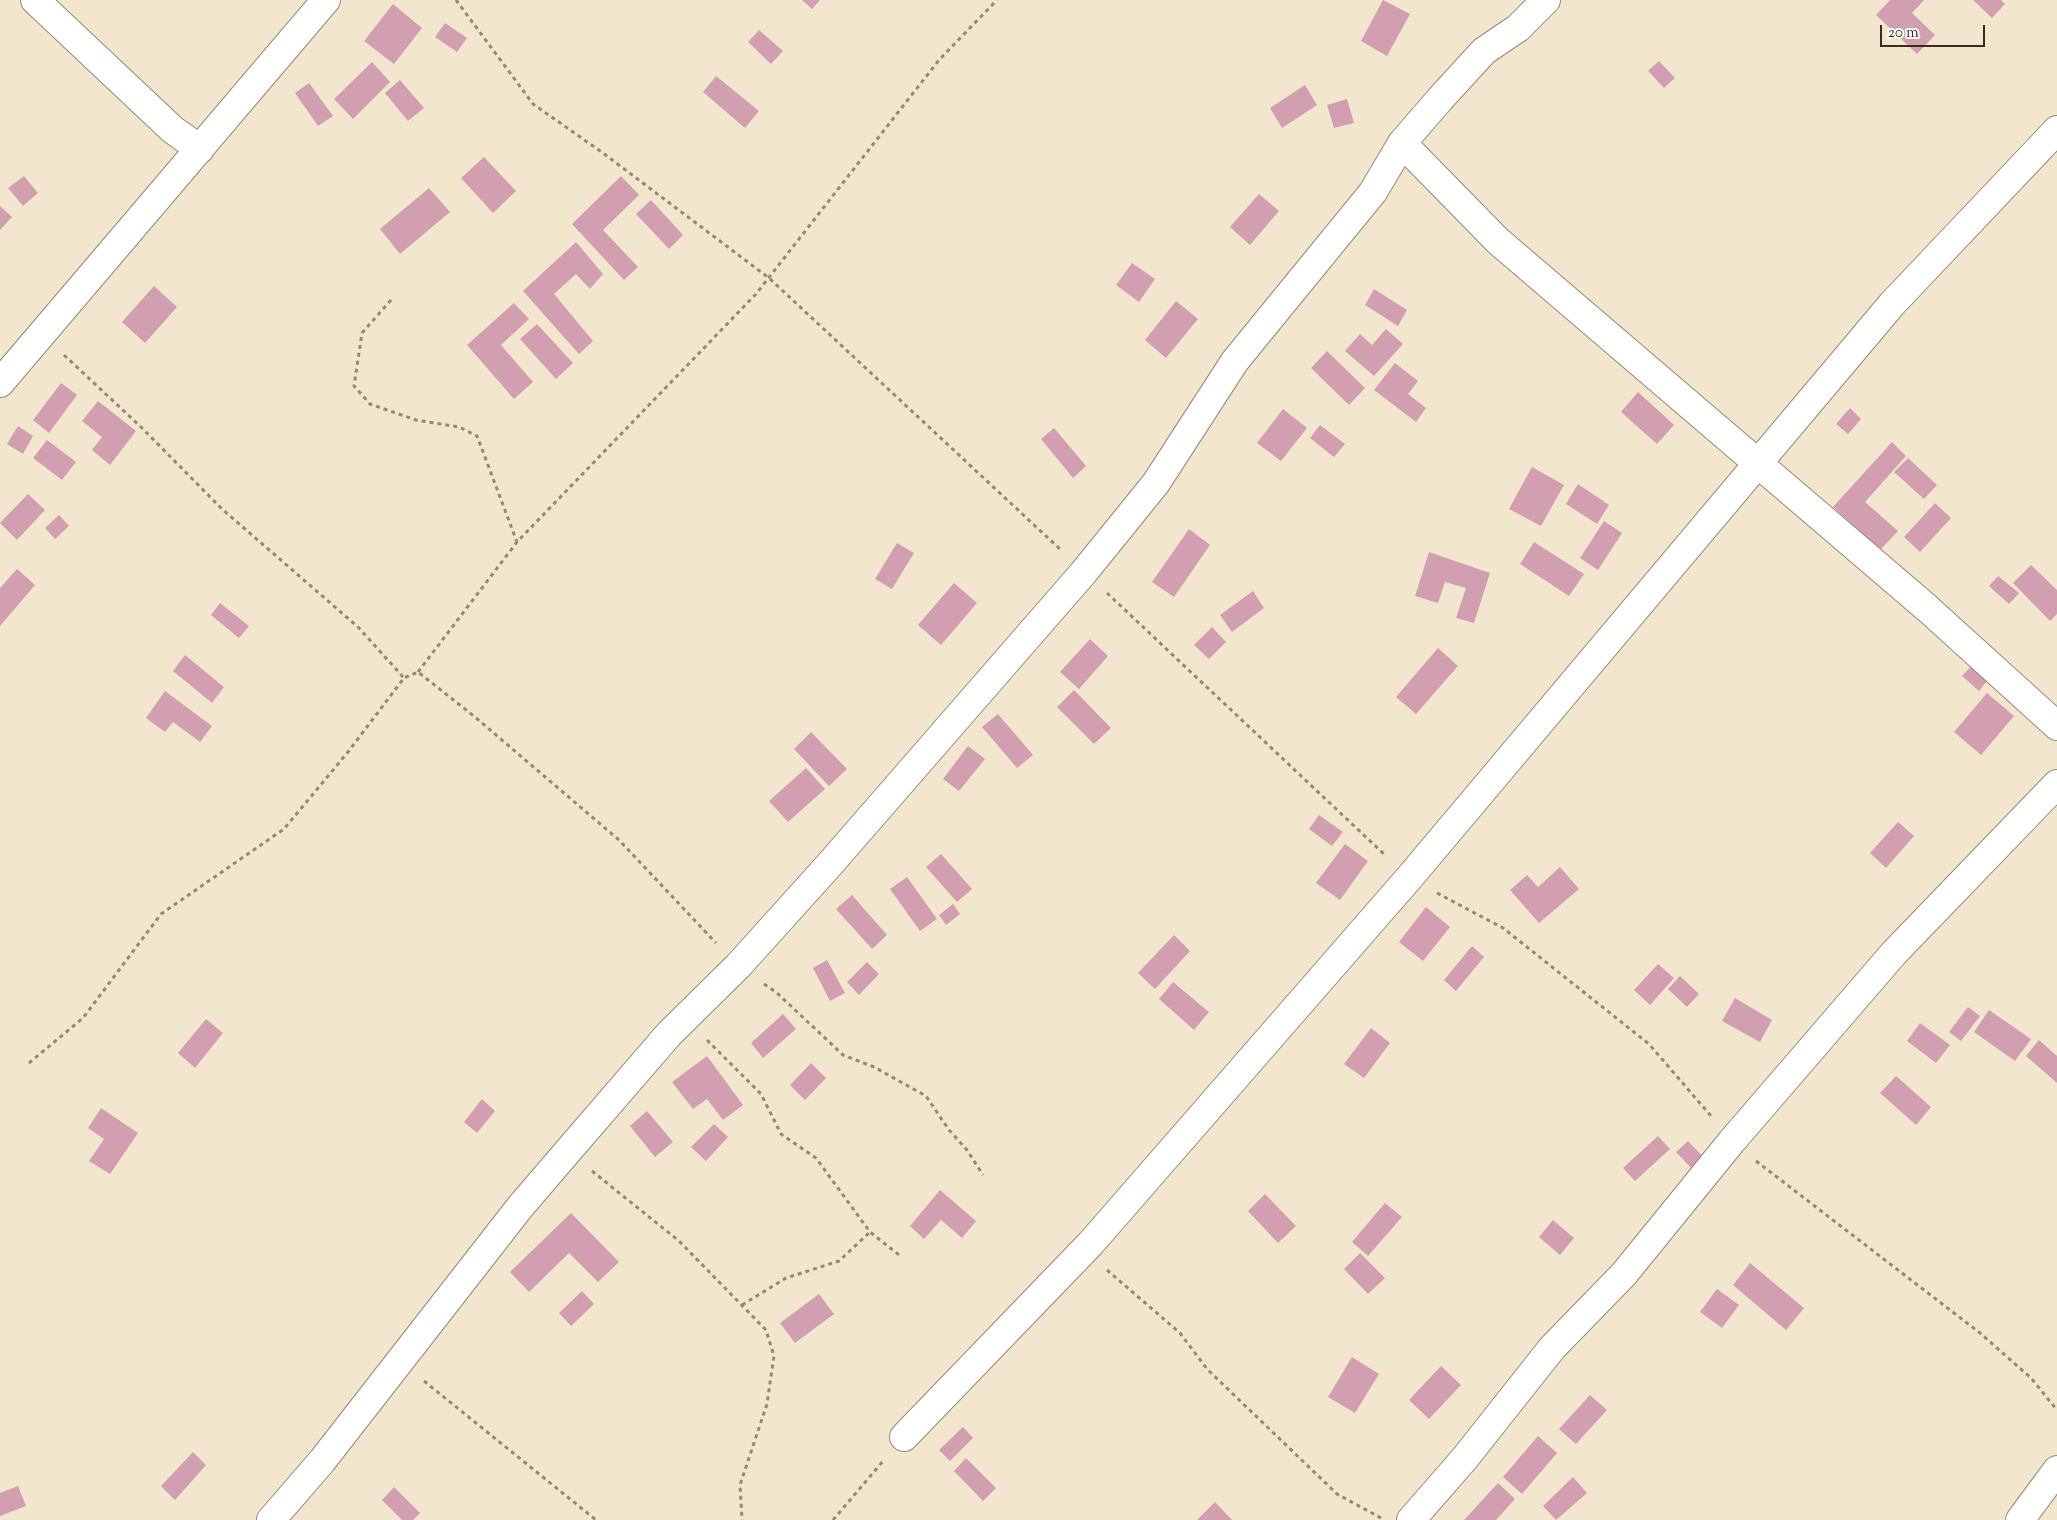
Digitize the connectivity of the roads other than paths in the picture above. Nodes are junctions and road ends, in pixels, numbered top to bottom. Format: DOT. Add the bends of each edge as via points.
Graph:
graph roads {
  1 [pos="35,0"];
  2 [pos="326,0"];
  3 [pos="1546,0"];
  4 [pos="2057,130"];
  5 [pos="1402,143"];
  6 [pos="200,149"];
  7 [pos="0,383"];
  8 [pos="1759,464"];
  9 [pos="2057,726"];
  10 [pos="2057,784"];
  11 [pos="904,1437"];
  12 [pos="2057,1470"];
  13 [pos="271,1520"];
  14 [pos="1411,1520"];
  15 [pos="2020,1520"];
  1 -- 6 [label="street" via="173,130"];
  2 -- 6 [label="street"];
  3 -- 5 [label="street" via="1518,28 1484,51"];
  4 -- 8 [label="street" via="1892,304"];
  5 -- 8 [label="street" via="1498,241"];
  5 -- 13 [label="street" via="1373,192 1235,361 1156,483 1084,572 830,864 738,966 685,1018 568,1151 520,1207 322,1461"];
  6 -- 7 [label="street"];
  8 -- 9 [label="street" via="1927,608"];
  8 -- 11 [label="street" via="1409,878 1084,1250"];
  10 -- 14 [label="street" via="1894,952 1738,1134 1624,1274 1552,1348"];
  12 -- 15 [label="street"];
}
